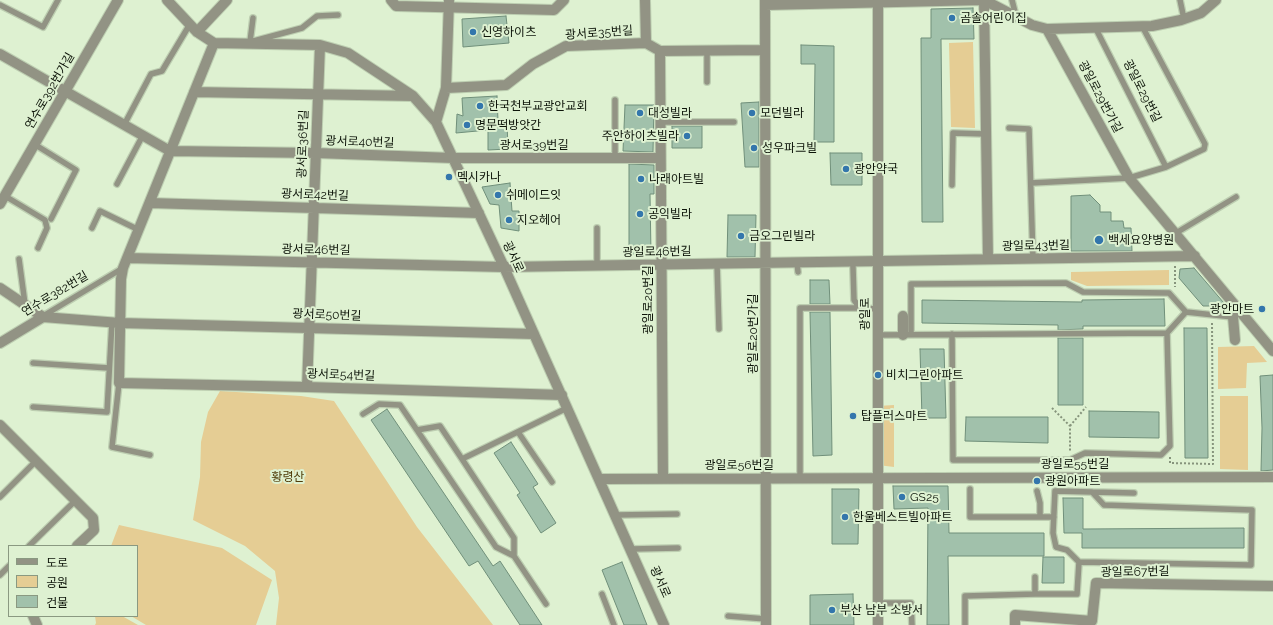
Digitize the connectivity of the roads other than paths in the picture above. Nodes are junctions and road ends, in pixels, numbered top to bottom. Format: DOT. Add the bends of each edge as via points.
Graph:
graph roads {
  1 [pos="58,0"];
  2 [pos="118,0"];
  3 [pos="167,0"];
  4 [pos="227,0"];
  5 [pos="390,0"];
  6 [pos="564,0"];
  7 [pos="645,0"];
  8 [pos="984,0"];
  9 [pos="1012,0"];
  10 [pos="1180,0"];
  11 [pos="1216,0"];
  12 [pos="765,2"];
  13 [pos="878,2"];
  14 [pos="449,4"];
  15 [pos="0,5"];
  16 [pos="338,15"];
  17 [pos="1016,16"];
  18 [pos="253,18"];
  19 [pos="1184,19"];
  20 [pos="1142,26"];
  21 [pos="1095,27"];
  22 [pos="194,28"];
  23 [pos="1047,29"];
  24 [pos="250,42"];
  25 [pos="214,43"];
  26 [pos="646,43"];
  27 [pos="320,45"];
  28 [pos="765,50"];
  29 [pos="660,51"];
  30 [pos="707,51"];
  31 [pos="0,54"];
  32 [pos="707,82"];
  33 [pos="446,88"];
  34 [pos="65,91"];
  35 [pos="194,92"];
  36 [pos="318,93"];
  37 [pos="412,96"];
  38 [pos="615,100"];
  39 [pos="436,122"];
  40 [pos="660,122"];
  41 [pos="734,122"];
  42 [pos="124,125"];
  43 [pos="1009,128"];
  44 [pos="986,134"];
  45 [pos="143,135"];
  46 [pos="34,144"];
  47 [pos="170,151"];
  48 [pos="316,153"];
  49 [pos="453,158"];
  50 [pos="615,158"];
  51 [pos="660,158"];
  52 [pos="1166,167"];
  53 [pos="1129,178"];
  54 [pos="1031,183"];
  55 [pos="117,184"];
  56 [pos="952,185"];
  57 [pos="1236,197"];
  58 [pos="2,200"];
  59 [pos="150,203"];
  60 [pos="314,208"];
  61 [pos="479,213"];
  62 [pos="51,219"];
  63 [pos="92,228"];
  64 [pos="597,228"];
  65 [pos="139,230"];
  66 [pos="1176,233"];
  67 [pos="38,248"];
  68 [pos="1195,256"];
  69 [pos="19,259"];
  70 [pos="988,259"];
  71 [pos="1033,259"];
  72 [pos="878,261"];
  73 [pos="311,262"];
  74 [pos="125,263"];
  75 [pos="766,263"];
  76 [pos="717,264"];
  77 [pos="661,265"];
  78 [pos="597,266"];
  79 [pos="853,266"];
  80 [pos="504,267"];
  81 [pos="0,288"];
  82 [pos="25,305"];
  83 [pos="860,308"];
  84 [pos="878,309"];
  85 [pos="1186,312"];
  86 [pos="1236,313"];
  87 [pos="43,316"];
  88 [pos="903,316"];
  89 [pos="116,323"];
  90 [pos="309,327"];
  91 [pos="720,329"];
  92 [pos="1168,333"];
  93 [pos="534,334"];
  94 [pos="952,334"];
  95 [pos="878,335"];
  96 [pos="907,335"];
  97 [pos="1235,340"];
  98 [pos="0,343"];
  99 [pos="1273,351"];
  100 [pos="33,363"];
  101 [pos="109,368"];
  102 [pos="119,383"];
  103 [pos="306,387"];
  104 [pos="562,395"];
  105 [pos="33,407"];
  106 [pos="567,408"];
  107 [pos="363,414"];
  108 [pos="0,425"];
  109 [pos="417,430"];
  110 [pos="518,432"];
  111 [pos="150,455"];
  112 [pos="462,459"];
  113 [pos="35,462"];
  114 [pos="1273,477"];
  115 [pos="662,478"];
  116 [pos="766,478"];
  117 [pos="800,478"];
  118 [pos="878,478"];
  119 [pos="600,479"];
  120 [pos="552,482"];
  121 [pos="970,489"];
  122 [pos="1037,490"];
  123 [pos="1092,492"];
  124 [pos="1134,493"];
  125 [pos="0,497"];
  126 [pos="75,501"];
  127 [pos="677,514"];
  128 [pos="616,515"];
  129 [pos="1040,517"];
  130 [pos="1054,517"];
  131 [pos="30,545"];
  132 [pos="78,545"];
  133 [pos="678,548"];
  134 [pos="632,550"];
  135 [pos="514,556"];
  136 [pos="1079,562"];
  137 [pos="8,567"];
  138 [pos="0,575"];
  139 [pos="1035,577"];
  140 [pos="1273,586"];
  141 [pos="602,594"];
  142 [pos="1035,594"];
  143 [pos="878,603"];
  144 [pos="546,604"];
  145 [pos="728,616"];
  146 [pos="766,622"];
  147 [pos="614,625"];
  148 [pos="664,625"];
  149 [pos="878,625"];
  150 [pos="912,625"];
  151 [pos="965,625"];
  152 [pos="1014,625"];
  1 -- 15 [label="lane" via="43,27"];
  2 -- 34 [label="street, 연수로392번가길"];
  3 -- 22 [label="street"];
  4 -- 22 [label="street"];
  5 -- 14 [label="street" via="396,6"];
  6 -- 14 [label="street" via="554,10"];
  7 -- 26 [label="street"];
  8 -- 13 [label="street"];
  8 -- 17 [label="street"];
  8 -- 44 [label="street"];
  9 -- 17 [label="lane"];
  10 -- 19 [label="lane"];
  11 -- 19 [label="street" via="1201,13"];
  12 -- 13 [label="street"];
  12 -- 28 [label="street, 광일로20번가길"];
  13 -- 72 [label="street, 광일로"];
  14 -- 33 [label="street"];
  16 -- 24 [label="lane" via="317,16 302,28"];
  17 -- 23 [label="street" via="1032,25"];
  18 -- 24 [label="lane"];
  19 -- 20 [label="street"];
  20 -- 21 [label="street"];
  20 -- 52 [label="lane" via="1205,144 1204,148"];
  21 -- 23 [label="street"];
  21 -- 52 [label="lane, 광일로29번길"];
  22 -- 25 [label="street"];
  22 -- 42 [label="lane" via="162,71 150,74"];
  23 -- 53 [label="street, 광일로29번가길"];
  24 -- 25 [label="street"];
  24 -- 27 [label="street"];
  25 -- 35 [label="street"];
  26 -- 29 [label="street"];
  26 -- 33 [label="street, 광서로35번길" via="566,46 533,64 506,85"];
  27 -- 36 [label="street, 광서로36번길"];
  27 -- 37 [label="street" via="348,52"];
  28 -- 30 [label="street"];
  28 -- 75 [label="street, 광일로20번가길"];
  29 -- 30 [label="street"];
  29 -- 40 [label="street, 광일로20번길"];
  30 -- 32 [label="lane"];
  31 -- 34 [label="street"];
  33 -- 39 [label="street"];
  34 -- 42 [label="street"];
  34 -- 46 [label="street, 연수로392번가길"];
  35 -- 36 [label="street, 광서로36번길"];
  35 -- 47 [label="street"];
  36 -- 37 [label="street, 광서로36번길"];
  36 -- 48 [label="street, 광서로36번길"];
  37 -- 39 [label="street"];
  38 -- 50 [label="lane"];
  39 -- 49 [label="street, 광서로"];
  40 -- 41 [label="lane"];
  40 -- 51 [label="street, 광일로20번길"];
  42 -- 45 [label="street"];
  43 -- 54 [label="lane" via="1029,129"];
  44 -- 56 [label="lane" via="953,133"];
  44 -- 70 [label="street"];
  45 -- 47 [label="street"];
  45 -- 55 [label="lane"];
  46 -- 58 [label="street, 연수로392번가길"];
  46 -- 62 [label="lane" via="76,170"];
  47 -- 48 [label="street, 광서로40번길"];
  47 -- 59 [label="street"];
  48 -- 49 [label="street, 광서로40번길"];
  48 -- 60 [label="street, 광서로36번길"];
  49 -- 50 [label="street, 광서로39번길"];
  49 -- 61 [label="street, 광서로"];
  50 -- 51 [label="street, 광서로39번길"];
  51 -- 77 [label="street, 광일로20번길"];
  52 -- 53 [label="lane"];
  53 -- 54 [label="lane"];
  53 -- 66 [label="street, 광일로29번가길"];
  54 -- 71 [label="lane"];
  57 -- 66 [label="lane"];
  58 -- 67 [label="lane, 연수로392번가길" via="45,220 47,228"];
  59 -- 60 [label="street, 광서로42번길"];
  59 -- 65 [label="street"];
  60 -- 61 [label="street, 광서로42번길"];
  60 -- 73 [label="street, 광서로36번길"];
  61 -- 80 [label="street, 광서로"];
  63 -- 65 [label="lane" via="100,211"];
  64 -- 78 [label="lane"];
  65 -- 74 [label="street"];
  66 -- 68 [label="street, 광일로29번가길"];
  68 -- 71 [label="street, 광일로43번길"];
  68 -- 86 [label="street, 광일로29번가길"];
  69 -- 82 [label="lane"];
  70 -- 71 [label="street, 광일로43번길"];
  70 -- 72 [label="street, 광일로43번길"];
  72 -- 75 [label="street, 광일로46번길" via="797,267"];
  72 -- 84 [label="street, 광일로"];
  73 -- 74 [label="street, 광서로46번길"];
  73 -- 80 [label="street, 광서로46번길"];
  73 -- 90 [label="street, 광서로36번길"];
  74 -- 87 [label="lane, 연수로382번길"];
  74 -- 89 [label="street" via="120,279"];
  75 -- 76 [label="street, 광일로46번길"];
  75 -- 116 [label="street, 광일로20번가길"];
  76 -- 77 [label="street, 광일로46번길"];
  76 -- 91 [label="lane"];
  77 -- 78 [label="street, 광일로46번길"];
  77 -- 115 [label="street, 광일로20번길"];
  78 -- 80 [label="street, 광일로46번길"];
  79 -- 83 [label="lane" via="854,300"];
  80 -- 93 [label="street, 광서로"];
  81 -- 82 [label="street"];
  82 -- 87 [label="street"];
  83 -- 84 [label="lane"];
  83 -- 117 [label="lane" via="800,308"];
  84 -- 95 [label="street, 광일로"];
  85 -- 86 [label="lane"];
  85 -- 92 [label="lane"];
  85 -- 96 [label="lane" via="1169,293 1083,292 1066,283 911,284"];
  86 -- 97 [label="street"];
  86 -- 99 [label="street, 광일로29번가길"];
  87 -- 89 [label="street, 광서로50번길"];
  87 -- 98 [label="street, 연수로382번길"];
  88 -- 96 [label="street"];
  89 -- 90 [label="street, 광서로50번길"];
  89 -- 101 [label="lane"];
  89 -- 102 [label="street"];
  90 -- 93 [label="street, 광서로50번길"];
  90 -- 103 [label="street, 광서로36번길"];
  92 -- 94 [label="lane"];
  92 -- 94 [label="lane" via="1170,446 1160,455 1084,453 1070,460 953,460"];
  93 -- 104 [label="street, 광서로"];
  94 -- 96 [label="lane"];
  95 -- 96 [label="lane"];
  95 -- 118 [label="street, 광일로"];
  100 -- 101 [label="lane"];
  101 -- 105 [label="lane" via="107,412"];
  102 -- 103 [label="street, 광서로54번길"];
  102 -- 111 [label="lane" via="112,447"];
  103 -- 104 [label="street, 광서로54번길"];
  104 -- 106 [label="street, 광서로"];
  106 -- 110 [label="lane"];
  106 -- 119 [label="street, 광서로"];
  107 -- 109 [label="lane" via="379,404 400,405"];
  108 -- 113 [label="street"];
  109 -- 112 [label="lane" via="440,426"];
  109 -- 135 [label="lane" via="496,547"];
  110 -- 112 [label="lane"];
  110 -- 120 [label="lane"];
  112 -- 135 [label="lane" via="514,538"];
  113 -- 125 [label="lane"];
  113 -- 126 [label="street"];
  114 -- 118 [label="street, 광일로55번길"];
  115 -- 116 [label="street, 광일로56번길"];
  115 -- 119 [label="street, 광일로56번길"];
  116 -- 117 [label="street, 광일로56번길"];
  116 -- 146 [label="street, 광일로20번가길"];
  117 -- 118 [label="street, 광일로56번길"];
  118 -- 143 [label="street, 광일로"];
  119 -- 128 [label="street, 광서로"];
  121 -- 129 [label="lane" via="970,517"];
  122 -- 129 [label="lane"];
  123 -- 124 [label="lane"];
  123 -- 130 [label="lane" via="1055,491"];
  123 -- 136 [label="lane" via="1104,505 1252,510 1251,565"];
  126 -- 131 [label="lane"];
  126 -- 132 [label="street" via="93,518 94,530"];
  127 -- 128 [label="lane"];
  128 -- 134 [label="street, 광서로"];
  129 -- 130 [label="lane"];
  130 -- 136 [label="lane" via="1053,533 1056,547 1067,550"];
  133 -- 134 [label="lane, 광서로"];
  134 -- 148 [label="street, 광서로"];
  135 -- 144 [label="lane"];
  136 -- 142 [label="lane" via="1077,594"];
  137 -- 138 [label="lane"];
  139 -- 142 [label="lane"];
  140 -- 152 [label="street, 광일로67번길" via="1096,583 1092,621 1015,616"];
  141 -- 147 [label="lane"];
  142 -- 151 [label="lane" via="965,596"];
  143 -- 149 [label="street, 광일로"];
  143 -- 150 [label="lane" via="911,603"];
  145 -- 146 [label="lane, 광일로20번가길"];
}
